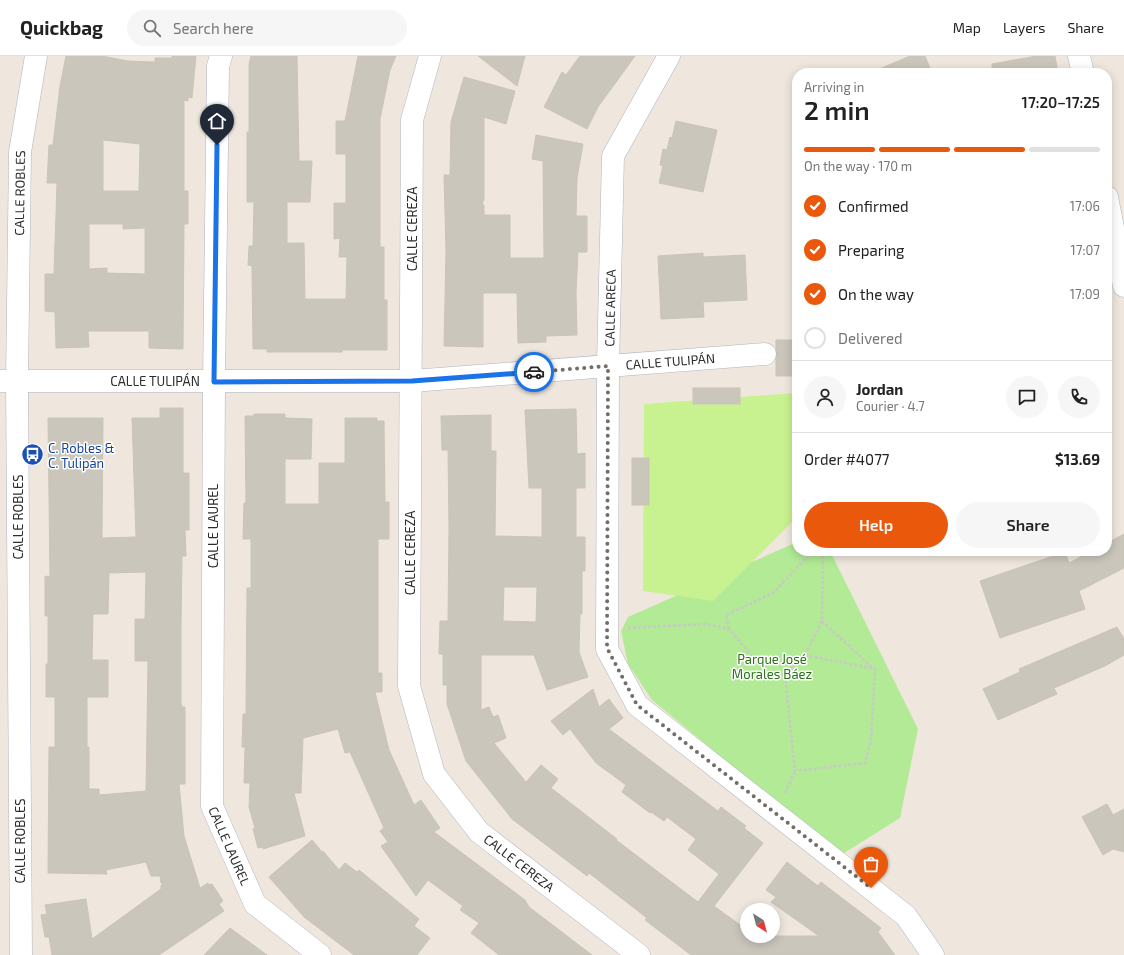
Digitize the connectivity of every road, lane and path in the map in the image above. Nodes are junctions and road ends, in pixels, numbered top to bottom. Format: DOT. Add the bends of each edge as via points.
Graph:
graph roads {
  1 [pos="36,56"];
  2 [pos="221,56"];
  3 [pos="430,56"];
  4 [pos="668,56"];
  5 [pos="1079,56"];
  6 [pos="1082,68"];
  7 [pos="1112,223"];
  8 [pos="1124,286"];
  9 [pos="765,354"];
  10 [pos="608,366"];
  11 [pos="8,381"];
  12 [pos="412,381"];
  13 [pos="214,382"];
  14 [pos="809,556"];
  15 [pos="823,556"];
  16 [pos="822,621"];
  17 [pos="729,629"];
  18 [pos="607,630"];
  19 [pos="805,655"];
  20 [pos="875,670"];
  21 [pos="785,676"];
  22 [pos="21,955"];
  23 [pos="320,955"];
  24 [pos="639,955"];
  25 [pos="933,955"];
  1 -- 11 [label="street, CALLE ROBLES" via="20,152"];
  2 -- 13 [label="street, CALLE LAUREL" via="218,66"];
  3 -- 12 [label="street, CALLE CEREZA" via="412,120"];
  4 -- 10 [label="street, CALLE ARECA" via="613,156"];
  5 -- 6 [label="street"];
  7 -- 8 [label="street"];
  9 -- 10 [label="street, CALLE TULIPÁN"];
  10 -- 12 [label="street, CALLE TULIPÁN"];
  10 -- 18 [label="street, CALLE ARECA"];
  11 -- 13 [label="street, CALLE TULIPÁN"];
  11 -- 22 [label="street, CALLE ROBLES"];
  12 -- 13 [label="street, CALLE TULIPÁN"];
  12 -- 24 [label="street, CALLE CEREZA" via="409,686 434,774 479,832"];
  13 -- 23 [label="street, CALLE LAUREL" via="212,806 255,904"];
  14 -- 17 [label="path" via="773,593 726,615"];
  15 -- 16 [label="path"];
  16 -- 19 [label="path"];
  16 -- 20 [label="path"];
  17 -- 18 [label="path" via="705,624"];
  17 -- 21 [label="path" via="765,671"];
  18 -- 25 [label="street, CALLE ARECA" via="607,648 637,705 906,916"];
  19 -- 20 [label="path"];
  19 -- 21 [label="path"];
  20 -- 21 [label="path" via="871,740 864,763 795,771"];
}
